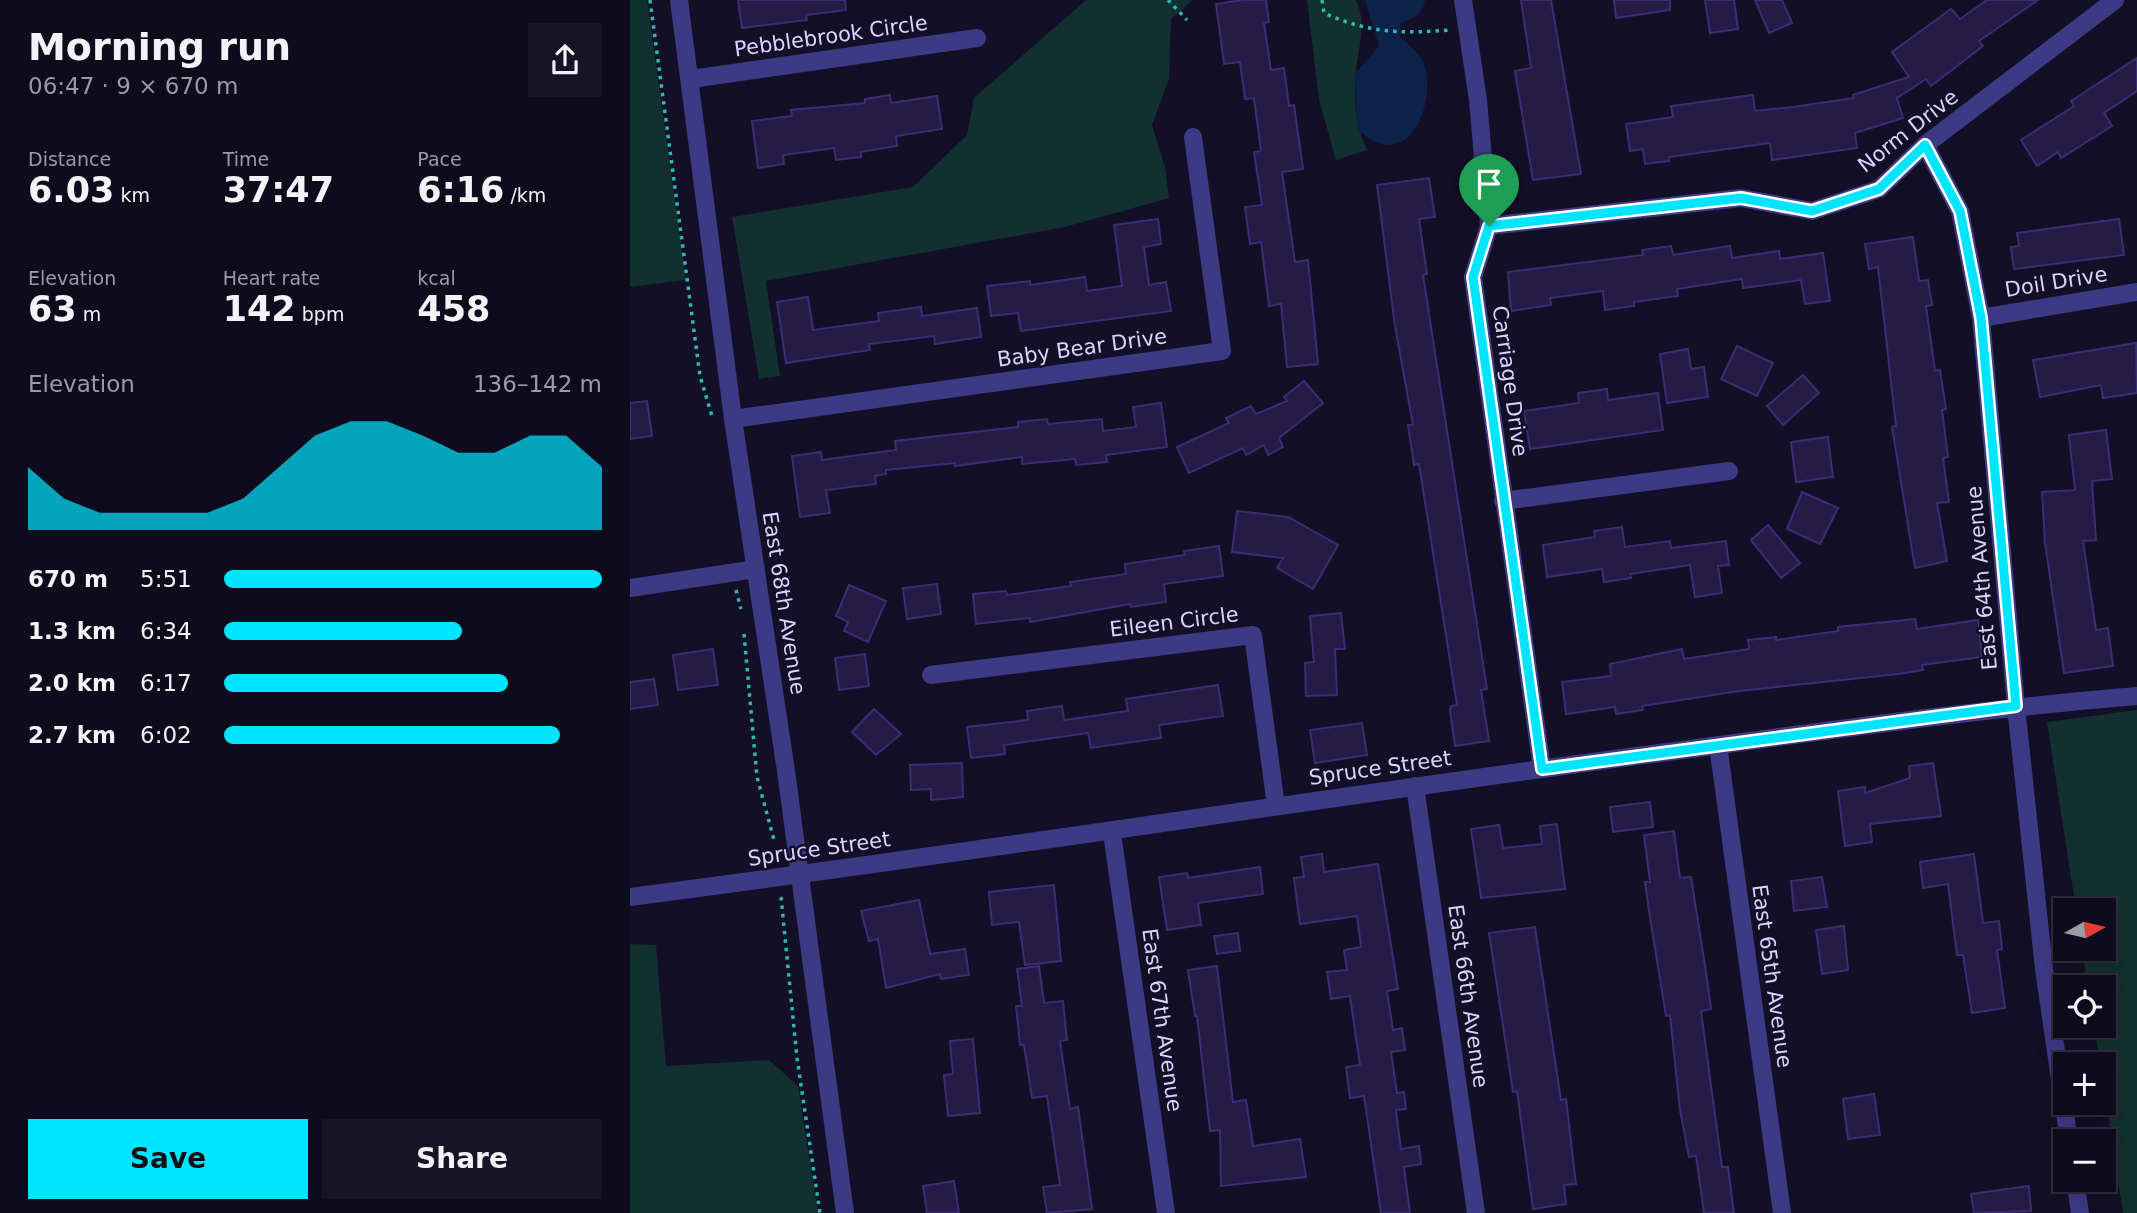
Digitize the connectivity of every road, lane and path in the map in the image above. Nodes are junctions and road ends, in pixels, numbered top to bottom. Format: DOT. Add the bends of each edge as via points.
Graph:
graph roads {
  1 [pos="650,0"];
  2 [pos="679,0"];
  3 [pos="1168,0"];
  4 [pos="1322,0"];
  5 [pos="1463,0"];
  6 [pos="2115,0"];
  7 [pos="1187,20"];
  8 [pos="1452,30"];
  9 [pos="977,38"];
  10 [pos="691,79"];
  11 [pos="1193,137"];
  12 [pos="1925,145"];
  13 [pos="1489,226"];
  14 [pos="2137,292"];
  15 [pos="1981,318"];
  16 [pos="733,419"];
  17 [pos="716,428"];
  18 [pos="1728,471"];
  19 [pos="1503,501"];
  20 [pos="756,569"];
  21 [pos="734,571"];
  22 [pos="630,588"];
  23 [pos="743,620"];
  24 [pos="744,631"];
  25 [pos="931,675"];
  26 [pos="2137,696"];
  27 [pos="2016,706"];
  28 [pos="1718,745"];
  29 [pos="1542,769"];
  30 [pos="1415,786"];
  31 [pos="1276,806"];
  32 [pos="1112,833"];
  33 [pos="776,844"];
  34 [pos="799,875"];
  35 [pos="779,878"];
  36 [pos="630,897"];
  37 [pos="2067,1129"];
  38 [pos="2077,1192"];
  39 [pos="820,1213"];
  40 [pos="845,1213"];
  41 [pos="1166,1213"];
  42 [pos="1476,1213"];
  43 [pos="1782,1213"];
  44 [pos="2080,1213"];
  1 -- 17 [label="path" via="700,376"];
  2 -- 10 [label="street, East 68th Avenue"];
  3 -- 7 [label="path"];
  4 -- 8 [label="path" via="1324,13 1356,27 1415,33"];
  5 -- 13 [label="street, Carriage Drive"];
  6 -- 12 [label="street, Norm Drive"];
  9 -- 10 [label="street, Pebblebrook Circle"];
  10 -- 16 [label="street, East 68th Avenue"];
  11 -- 16 [label="street, Baby Bear Drive" via="1222,351"];
  12 -- 13 [label="street, Norm Drive" via="1879,189 1812,211 1741,198"];
  12 -- 15 [label="street, East 64th Avenue" via="1960,211"];
  13 -- 19 [label="street, Carriage Drive" via="1473,277"];
  14 -- 15 [label="street, Doil Drive"];
  15 -- 27 [label="street, East 64th Avenue"];
  16 -- 20 [label="street, East 68th Avenue"];
  18 -- 19 [label="street"];
  19 -- 29 [label="street, Carriage Drive"];
  20 -- 21 [label="street"];
  20 -- 34 [label="street, East 68th Avenue"];
  21 -- 22 [label="street"];
  21 -- 23 [label="path"];
  24 -- 33 [label="path" via="757,777"];
  25 -- 31 [label="street, Eileen Circle" via="1253,635"];
  26 -- 27 [label="street, Spruce Street"];
  27 -- 28 [label="street, Spruce Street"];
  27 -- 37 [label="street, East 64th Avenue" via="2044,969"];
  28 -- 29 [label="street, Spruce Street"];
  28 -- 43 [label="street, East 65th Avenue"];
  29 -- 30 [label="street, Spruce Street"];
  30 -- 31 [label="street, Spruce Street"];
  30 -- 42 [label="street, East 66th Avenue"];
  31 -- 32 [label="street, Spruce Street"];
  32 -- 34 [label="street, Spruce Street"];
  32 -- 41 [label="street, East 67th Avenue"];
  34 -- 35 [label="street, Spruce Street"];
  34 -- 40 [label="street, East 68th Avenue"];
  35 -- 36 [label="street, Spruce Street"];
  35 -- 39 [label="path" via="797,1058"];
  38 -- 44 [label="street"];
}
